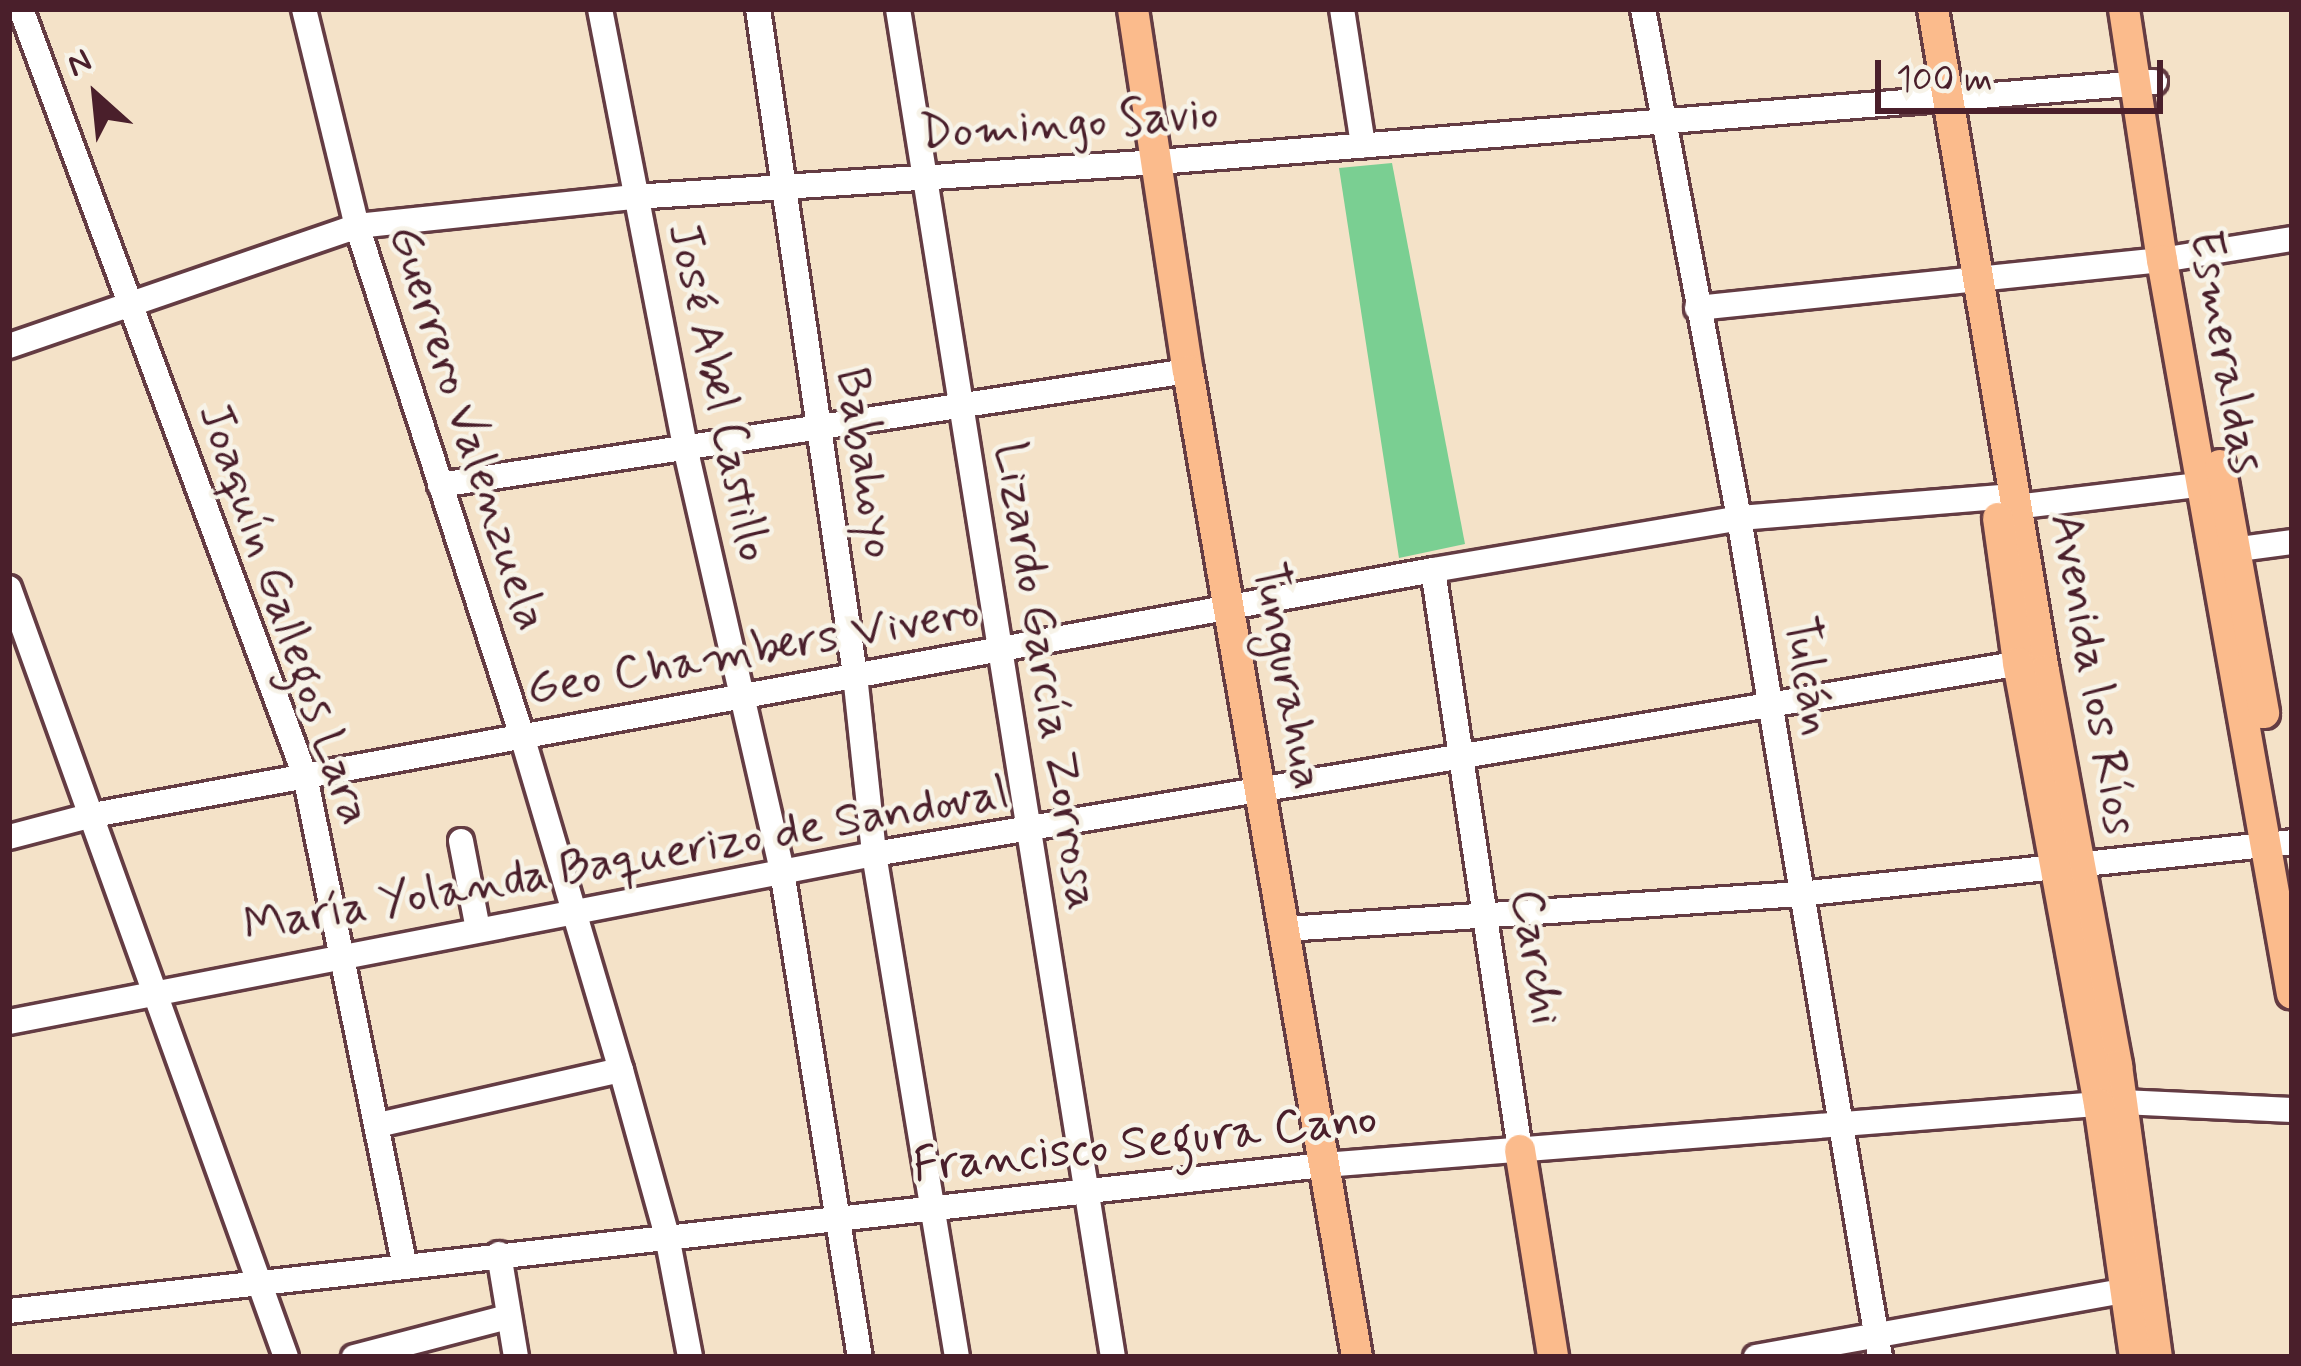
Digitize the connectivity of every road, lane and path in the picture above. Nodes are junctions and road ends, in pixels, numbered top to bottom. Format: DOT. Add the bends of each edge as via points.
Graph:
graph roads {
  1 [pos="21,9"];
  2 [pos="304,9"];
  3 [pos="601,9"];
  4 [pos="758,9"];
  5 [pos="898,9"];
  6 [pos="1133,9"];
  7 [pos="1342,9"];
  8 [pos="1643,9"];
  9 [pos="1914,9"];
  10 [pos="1933,9"];
  11 [pos="2124,9"];
  12 [pos="2144,9"];
  13 [pos="2145,84"];
  14 [pos="1941,101"];
  15 [pos="1664,120"];
  16 [pos="1364,145"];
  17 [pos="1157,162"];
  18 [pos="923,176"];
  19 [pos="781,187"];
  20 [pos="634,197"];
  21 [pos="357,226"];
  22 [pos="2292,239"];
  23 [pos="2172,258"];
  24 [pos="1969,281"];
  25 [pos="132,300"];
  26 [pos="1697,308"];
  27 [pos="9,346"];
  28 [pos="1188,370"];
  29 [pos="960,406"];
  30 [pos="818,427"];
  31 [pos="685,447"];
  32 [pos="2213,483"];
  33 [pos="440,485"];
  34 [pos="2006,502"];
  35 [pos="1739,518"];
  36 [pos="2292,542"];
  37 [pos="2225,550"];
  38 [pos="1433,570"];
  39 [pos="9,588"];
  40 [pos="1230,607"];
  41 [pos="1000,649"];
  42 [pos="2030,662"];
  43 [pos="855,675"];
  44 [pos="739,697"];
  45 [pos="1770,705"];
  46 [pos="522,736"];
  47 [pos="1462,756"];
  48 [pos="305,776"];
  49 [pos="1261,789"];
  50 [pos="93,815"];
  51 [pos="1030,828"];
  52 [pos="9,837"];
  53 [pos="461,842"];
  54 [pos="2282,844"];
  55 [pos="874,854"];
  56 [pos="2071,866"];
  57 [pos="782,872"];
  58 [pos="2292,876"];
  59 [pos="1799,894"];
  60 [pos="574,910"];
  61 [pos="1484,915"];
  62 [pos="478,929"];
  63 [pos="1286,929"];
  64 [pos="342,954"];
  65 [pos="153,990"];
  66 [pos="2292,994"];
  67 [pos="9,1022"];
  68 [pos="621,1070"];
  69 [pos="2110,1103"];
  70 [pos="2292,1110"];
  71 [pos="1841,1120"];
  72 [pos="378,1125"];
  73 [pos="1520,1150"];
  74 [pos="1324,1165"];
  75 [pos="1084,1191"];
  76 [pos="929,1208"];
  77 [pos="838,1217"];
  78 [pos="668,1236"];
  79 [pos="499,1254"];
  80 [pos="404,1264"];
  81 [pos="258,1280"];
  82 [pos="2136,1289"];
  83 [pos="9,1311"];
  84 [pos="508,1317"];
  85 [pos="1878,1346"];
  86 [pos="286,1357"];
  87 [pos="354,1357"];
  88 [pos="516,1357"];
  89 [pos="690,1357"];
  90 [pos="860,1357"];
  91 [pos="957,1357"];
  92 [pos="1113,1357"];
  93 [pos="1357,1357"];
  94 [pos="1553,1357"];
  95 [pos="1756,1357"];
  96 [pos="2135,1357"];
  97 [pos="2157,1357"];
  1 -- 25 [label="street, Joaquín Gallegos Lara"];
  2 -- 21 [label="street, Guerrero Valenzuela"];
  3 -- 20 [label="street, José Abel Castillo"];
  4 -- 19 [label="street, Babahoyo"];
  5 -- 18 [label="street, Lizardo García Zorrosa"];
  6 -- 17 [label="main road, Tungurahua"];
  7 -- 16 [label="street"];
  8 -- 15 [label="street, Tulcán"];
  9 -- 14 [label="main road, Avenida los Ríos"];
  10 -- 14 [label="main road, Avenida los Ríos"];
  11 -- 13 [label="main road, Esmeraldas"];
  12 -- 13 [label="main road, Esmeraldas"];
  13 -- 14 [label="street, Domingo Savio"];
  13 -- 23 [label="main road, Esmeraldas"];
  14 -- 15 [label="street, Domingo Savio"];
  14 -- 24 [label="main road, Avenida los Ríos"];
  15 -- 16 [label="street, Domingo Savio"];
  15 -- 26 [label="street, Tulcán"];
  16 -- 17 [label="street, Domingo Savio"];
  17 -- 18 [label="street, Domingo Savio"];
  17 -- 28 [label="main road, Tungurahua"];
  18 -- 19 [label="street, Domingo Savio"];
  18 -- 29 [label="street, Lizardo García Zorrosa"];
  19 -- 20 [label="street, Domingo Savio"];
  19 -- 30 [label="street, Babahoyo"];
  20 -- 21 [label="street, Domingo Savio"];
  20 -- 31 [label="street, José Abel Castillo"];
  21 -- 25 [label="street, Domingo Savio"];
  21 -- 33 [label="street, Guerrero Valenzuela"];
  22 -- 23 [label="street"];
  23 -- 24 [label="street"];
  23 -- 32 [label="main road, Esmeraldas"];
  24 -- 26 [label="street"];
  24 -- 34 [label="main road, Avenida los Ríos"];
  25 -- 27 [label="street, Domingo Savio"];
  25 -- 48 [label="street, Joaquín Gallegos Lara"];
  26 -- 35 [label="street, Tulcán"];
  28 -- 29 [label="street"];
  28 -- 40 [label="main road, Tungurahua"];
  29 -- 30 [label="street"];
  29 -- 41 [label="street, Lizardo García Zorrosa"];
  30 -- 31 [label="street"];
  30 -- 43 [label="street, Babahoyo"];
  31 -- 33 [label="street"];
  31 -- 44 [label="street, José Abel Castillo"];
  32 -- 34 [label="street, Geo Chambers Vivero"];
  32 -- 37 [label="main road, Esmeraldas"];
  33 -- 46 [label="street, Guerrero Valenzuela"];
  34 -- 35 [label="street, Geo Chambers Vivero"];
  34 -- 42 [label="main road, Avenida los Ríos"];
  35 -- 38 [label="street, Geo Chambers Vivero"];
  35 -- 45 [label="street, Tulcán"];
  36 -- 37 [label="street"];
  37 -- 54 [label="main road, Esmeraldas"];
  38 -- 40 [label="street, Geo Chambers Vivero"];
  38 -- 47 [label="street, Carchi"];
  39 -- 50 [label="street"];
  40 -- 41 [label="street, Geo Chambers Vivero"];
  40 -- 49 [label="main road, Tungurahua"];
  41 -- 43 [label="street, Geo Chambers Vivero"];
  41 -- 51 [label="street, Lizardo García Zorrosa"];
  42 -- 45 [label="street, María Yolanda Baquerizo de Sandoval"];
  42 -- 56 [label="main road, Avenida los Ríos"];
  43 -- 44 [label="street, Geo Chambers Vivero"];
  43 -- 55 [label="street, Babahoyo"];
  44 -- 46 [label="street, Geo Chambers Vivero"];
  44 -- 57 [label="street, José Abel Castillo"];
  45 -- 47 [label="street, María Yolanda Baquerizo de Sandoval"];
  45 -- 59 [label="street, Tulcán"];
  46 -- 48 [label="street, Geo Chambers Vivero"];
  46 -- 60 [label="street, Guerrero Valenzuela"];
  47 -- 49 [label="street, María Yolanda Baquerizo de Sandoval"];
  47 -- 61 [label="street, Carchi"];
  48 -- 50 [label="street, Geo Chambers Vivero"];
  48 -- 64 [label="street, Joaquín Gallegos Lara"];
  49 -- 51 [label="street, María Yolanda Baquerizo de Sandoval"];
  49 -- 63 [label="main road, Tungurahua"];
  50 -- 52 [label="street, Geo Chambers Vivero"];
  50 -- 65 [label="street"];
  51 -- 55 [label="street, María Yolanda Baquerizo de Sandoval"];
  51 -- 75 [label="street, Lizardo García Zorrosa"];
  53 -- 62 [label="street"];
  54 -- 56 [label="street"];
  54 -- 58 [label="main road, Esmeraldas"];
  54 -- 66 [label="main road, Esmeraldas"];
  55 -- 57 [label="street, María Yolanda Baquerizo de Sandoval"];
  55 -- 76 [label="street, Babahoyo"];
  56 -- 59 [label="street"];
  56 -- 69 [label="main road, Avenida los Ríos"];
  57 -- 60 [label="street, María Yolanda Baquerizo de Sandoval"];
  57 -- 77 [label="street, José Abel Castillo"];
  59 -- 61 [label="street"];
  59 -- 71 [label="street, Tulcán"];
  60 -- 62 [label="street, María Yolanda Baquerizo de Sandoval"];
  60 -- 68 [label="street, Guerrero Valenzuela"];
  61 -- 63 [label="street"];
  61 -- 73 [label="street, Carchi"];
  62 -- 64 [label="street, María Yolanda Baquerizo de Sandoval"];
  63 -- 74 [label="main road, Tungurahua"];
  64 -- 65 [label="street, María Yolanda Baquerizo de Sandoval"];
  64 -- 72 [label="street, Joaquín Gallegos Lara"];
  65 -- 67 [label="street, María Yolanda Baquerizo de Sandoval"];
  65 -- 81 [label="street"];
  68 -- 72 [label="street"];
  68 -- 78 [label="street, Guerrero Valenzuela"];
  69 -- 70 [label="street, Francisco Segura Cano"];
  69 -- 71 [label="street, Francisco Segura Cano"];
  69 -- 82 [label="main road, Avenida los Ríos"];
  71 -- 73 [label="street, Francisco Segura Cano"];
  71 -- 85 [label="street, Tulcán"];
  72 -- 80 [label="street, Joaquín Gallegos Lara"];
  73 -- 74 [label="street, Francisco Segura Cano"];
  73 -- 94 [label="main road, Carchi"];
  74 -- 75 [label="street, Francisco Segura Cano"];
  74 -- 93 [label="main road, Tungurahua"];
  75 -- 76 [label="street, Francisco Segura Cano"];
  75 -- 92 [label="street, Lizardo García Zorrosa"];
  76 -- 77 [label="street, Francisco Segura Cano"];
  76 -- 91 [label="street, Babahoyo"];
  77 -- 78 [label="street, Francisco Segura Cano"];
  77 -- 90 [label="street, José Abel Castillo"];
  78 -- 79 [label="street, Francisco Segura Cano"];
  78 -- 89 [label="street, Guerrero Valenzuela"];
  79 -- 80 [label="street, Francisco Segura Cano"];
  79 -- 84 [label="street"];
  80 -- 81 [label="street, Francisco Segura Cano"];
  81 -- 83 [label="street, Francisco Segura Cano"];
  81 -- 86 [label="street"];
  82 -- 85 [label="street"];
  82 -- 96 [label="main road, Avenida los Ríos"];
  82 -- 97 [label="main road, Avenida los Ríos"];
  84 -- 87 [label="street"];
  84 -- 88 [label="street"];
  85 -- 95 [label="street"];
}
